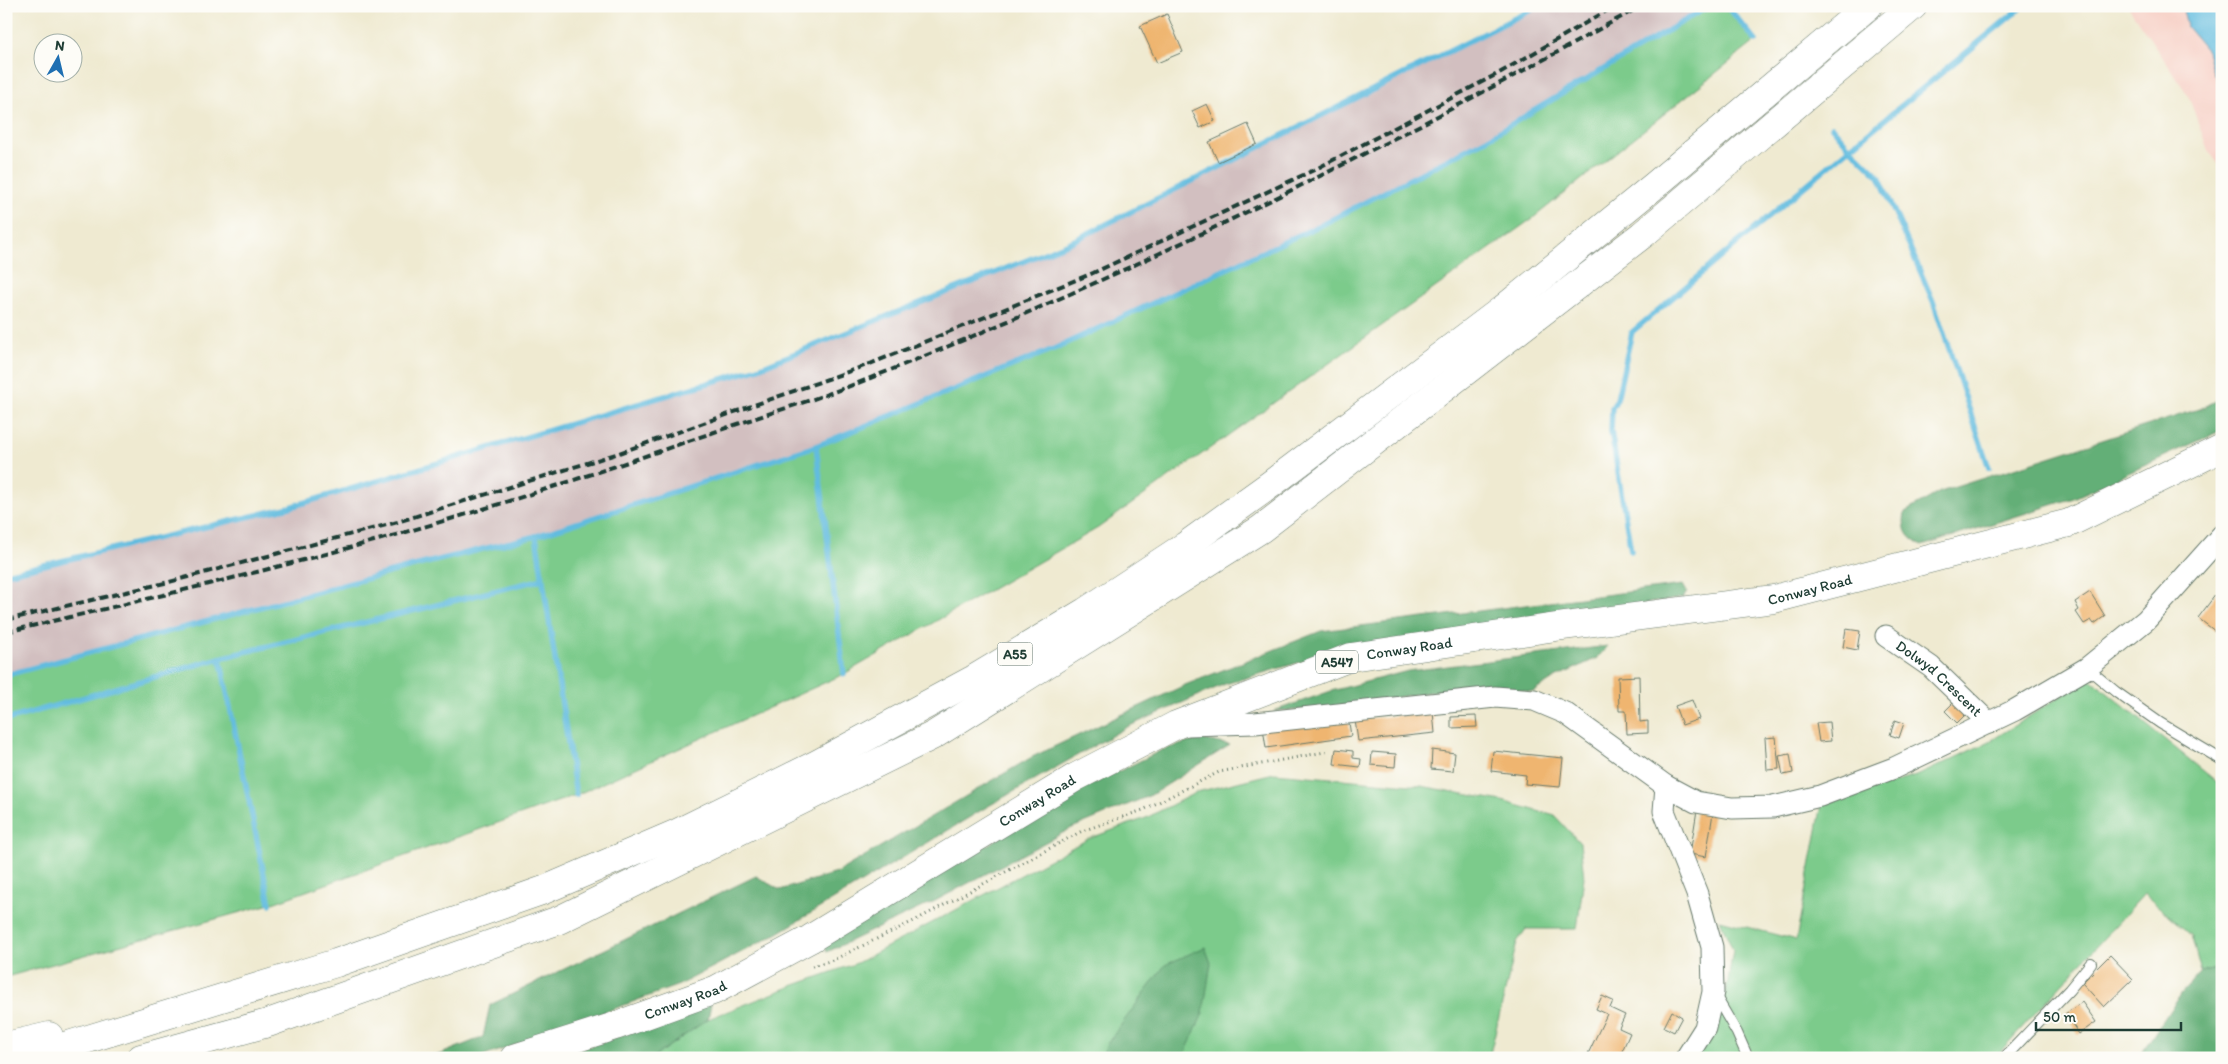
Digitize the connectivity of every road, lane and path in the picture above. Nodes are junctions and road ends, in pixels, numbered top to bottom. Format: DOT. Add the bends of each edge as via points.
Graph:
graph roads {
  1 [pos="1868,6"];
  2 [pos="1913,6"];
  3 [pos="2222,448"];
  4 [pos="2222,535"];
  5 [pos="1886,636"];
  6 [pos="2086,668"];
  7 [pos="1989,723"];
  8 [pos="1176,726"];
  9 [pos="1330,751"];
  10 [pos="2222,760"];
  11 [pos="1666,786"];
  12 [pos="336,963"];
  13 [pos="2091,963"];
  14 [pos="806,968"];
  15 [pos="1713,992"];
  16 [pos="268,1022"];
  17 [pos="6,1046"];
  18 [pos="26,1058"];
  19 [pos="141,1058"];
  20 [pos="160,1058"];
  21 [pos="514,1058"];
  22 [pos="1686,1058"];
  23 [pos="1748,1058"];
  24 [pos="2004,1058"];
  1 -- 12 [label="main road, A55" via="1503,309 1271,484 1085,612 974,679 826,760 677,833 544,890"];
  2 -- 16 [label="main road, A55" via="1642,235 1261,529 934,735 559,920"];
  3 -- 8 [label="main road, Conway Road / A547" via="2069,524 1774,599 1351,657"];
  4 -- 6 [label="street" via="2146,620"];
  5 -- 7 [label="street, Dolwyd Crescent" via="1931,667"];
  6 -- 7 [label="street"];
  6 -- 10 [label="lane" via="2160,723"];
  7 -- 11 [label="street" via="1894,768 1820,796 1773,807 1732,808 1696,802"];
  8 -- 11 [label="street" via="1255,723 1495,697 1534,700 1565,714"];
  8 -- 21 [label="main road, Conway Road / A547" via="1076,777 810,939 715,990"];
  9 -- 14 [label="path" via="1220,772 1143,810 1082,832 916,920 834,960"];
  11 -- 15 [label="street" via="1664,811 1697,894 1712,947"];
  12 -- 17 [label="main road"];
  12 -- 18 [label="main road, A55"];
  13 -- 24 [label="lane"];
  15 -- 22 [label="street" via="1705,1028"];
  15 -- 23 [label="lane"];
  16 -- 19 [label="main road, A55"];
  16 -- 20 [label="main road"];
}
